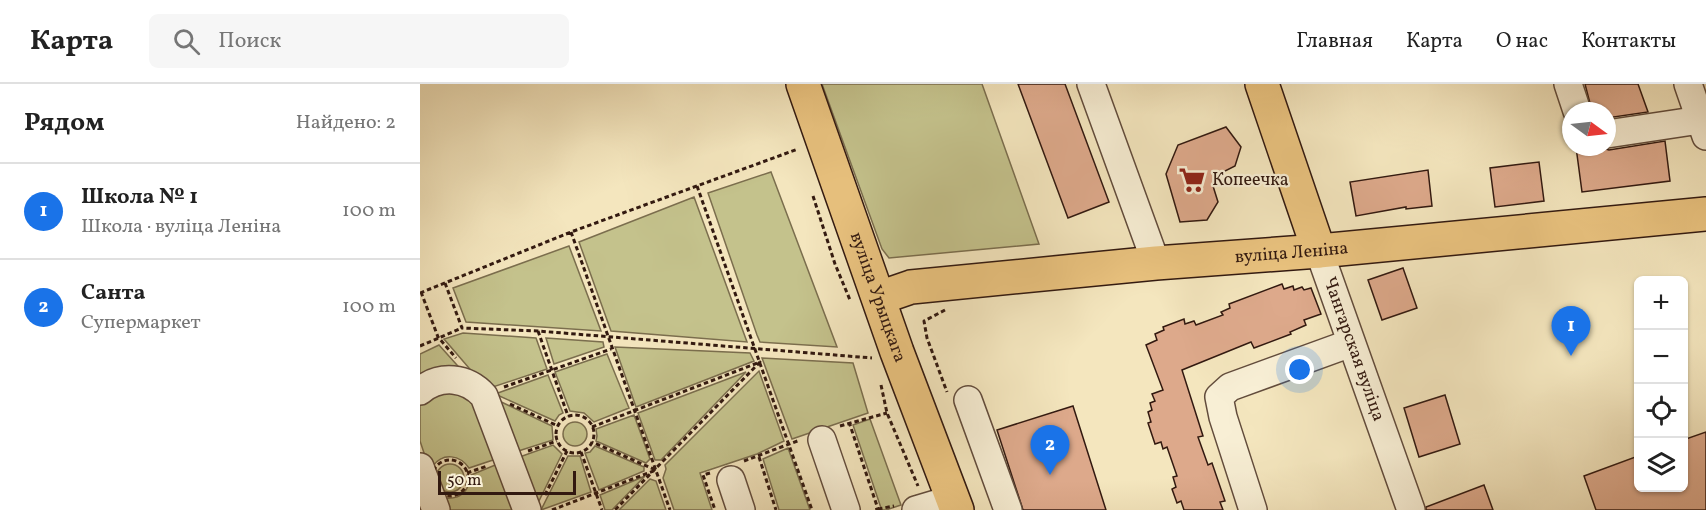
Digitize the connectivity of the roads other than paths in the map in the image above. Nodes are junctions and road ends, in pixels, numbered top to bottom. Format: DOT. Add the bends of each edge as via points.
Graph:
graph roads {
  1 [pos="803,84"];
  2 [pos="1091,84"];
  3 [pos="1262,84"];
  4 [pos="1568,84"];
  5 [pos="1688,84"];
  6 [pos="1574,102"];
  7 [pos="1704,130"];
  8 [pos="1616,134"];
  9 [pos="1706,214"];
  10 [pos="1319,251"];
  11 [pos="1156,263"];
  12 [pos="879,298"];
  13 [pos="1351,343"];
  14 [pos="420,391"];
  15 [pos="960,401"];
  16 [pos="822,440"];
  17 [pos="420,467"];
  18 [pos="731,480"];
  19 [pos="535,505"];
  20 [pos="955,505"];
  21 [pos="436,510"];
  22 [pos="741,510"];
  23 [pos="846,510"];
  24 [pos="916,510"];
  25 [pos="1008,510"];
  26 [pos="1253,510"];
  27 [pos="1412,510"];
  1 -- 12 [label="main road, вуліца Урыцкага"];
  2 -- 11 [label="street"];
  3 -- 10 [label="main road, Чангарская вуліца"];
  4 -- 6 [label="street"];
  5 -- 7 [label="street"];
  7 -- 8 [label="street"];
  9 -- 10 [label="main road, вуліца Леніна"];
  10 -- 11 [label="main road, вуліца Леніна"];
  10 -- 13 [label="street, Чангарская вуліца"];
  11 -- 12 [label="main road, вуліца Леніна" via="911,287"];
  12 -- 20 [label="main road, вуліца Урыцкага"];
  13 -- 26 [label="street" via="1230,387 1219,397"];
  13 -- 27 [label="street, Чангарская вуліца"];
  14 -- 19 [label="street" via="431,383 452,379 484,393"];
  15 -- 25 [label="street"];
  16 -- 23 [label="street"];
  17 -- 21 [label="street"];
  18 -- 22 [label="street"];
  20 -- 24 [label="street"];
}
